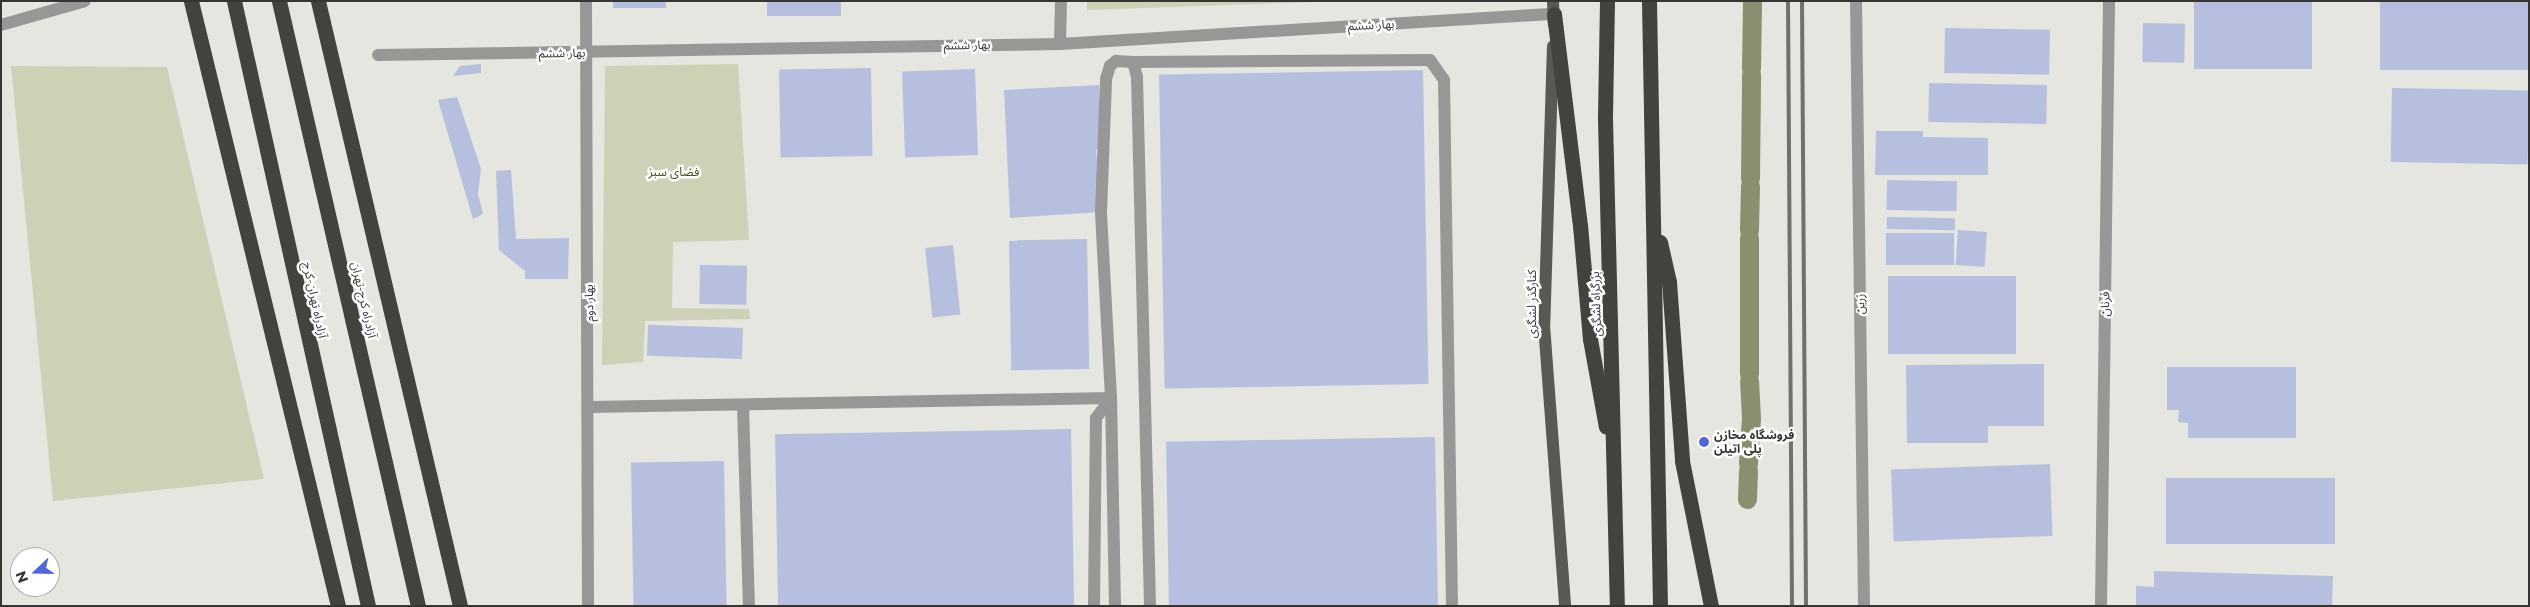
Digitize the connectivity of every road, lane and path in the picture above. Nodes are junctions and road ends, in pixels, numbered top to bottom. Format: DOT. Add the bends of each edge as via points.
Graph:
graph roads {
  1 [pos="86,1"];
  2 [pos="192,1"];
  3 [pos="234,1"];
  4 [pos="279,1"];
  5 [pos="318,1"];
  6 [pos="586,1"];
  7 [pos="1061,1"];
  8 [pos="1606,1"];
  9 [pos="1649,1"];
  10 [pos="1856,1"];
  11 [pos="2110,1"];
  12 [pos="1554,8"];
  13 [pos="1,24"];
  14 [pos="1060,44"];
  15 [pos="586,53"];
  16 [pos="378,55"];
  17 [pos="1132,62"];
  18 [pos="1653,208"];
  19 [pos="1111,398"];
  20 [pos="743,406"];
  21 [pos="590,408"];
  22 [pos="1614,486"];
  23 [pos="338,606"];
  24 [pos="368,606"];
  25 [pos="418,606"];
  26 [pos="460,606"];
  27 [pos="588,606"];
  28 [pos="749,606"];
  29 [pos="1094,606"];
  30 [pos="1115,606"];
  31 [pos="1150,606"];
  32 [pos="1452,606"];
  33 [pos="1565,606"];
  34 [pos="1617,606"];
  35 [pos="1660,606"];
  36 [pos="1711,606"];
  37 [pos="1864,606"];
  38 [pos="2101,606"];
  1 -- 13 [label="street"];
  2 -- 23 [label="highway"];
  3 -- 24 [label="highway, آزادراه تهران-کرج"];
  4 -- 25 [label="highway, آزادراه کرج-تهران"];
  5 -- 26 [label="highway"];
  6 -- 15 [label="street, بهار دوم"];
  7 -- 14 [label="street"];
  8 -- 22 [label="highway, بزرگراه لشگری" via="1605,118"];
  9 -- 18 [label="highway"];
  10 -- 37 [label="street, زرین"];
  11 -- 38 [label="street, فرنان"];
  12 -- 14 [label="street, بهار ششم"];
  12 -- 22 [label="highway" via="1590,339"];
  12 -- 33 [label="main road, کنارگذر لشگری" via="1544,325"];
  14 -- 15 [label="street, بهار ششم"];
  15 -- 16 [label="street, بهار ششم"];
  15 -- 21 [label="street, بهار دوم"];
  17 -- 19 [label="street" via="1116,62 1110,66 1106,80 1101,212"];
  17 -- 31 [label="street" via="1137,77"];
  17 -- 32 [label="street" via="1430,60 1444,80"];
  18 -- 35 [label="highway"];
  18 -- 36 [label="highway" via="1669,282 1682,461"];
  19 -- 20 [label="street"];
  19 -- 29 [label="street" via="1096,418"];
  19 -- 30 [label="street"];
  20 -- 21 [label="street"];
  20 -- 28 [label="street"];
  21 -- 27 [label="street, بهار دوم"];
  22 -- 34 [label="highway, بزرگراه لشگری"];
}
